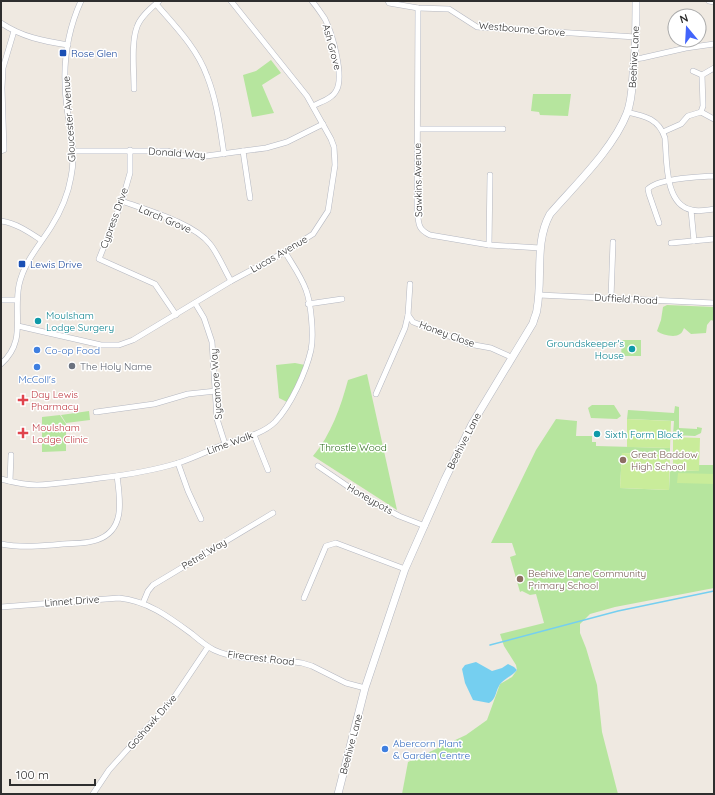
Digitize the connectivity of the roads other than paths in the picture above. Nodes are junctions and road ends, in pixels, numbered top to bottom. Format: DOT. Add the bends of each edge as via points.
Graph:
graph roads {
  1 [pos="81,1"];
  2 [pos="231,1"];
  3 [pos="312,1"];
  4 [pos="636,1"];
  5 [pos="709,1"];
  6 [pos="158,2"];
  7 [pos="388,2"];
  8 [pos="714,2"];
  9 [pos="418,8"];
  10 [pos="1,23"];
  11 [pos="14,31"];
  12 [pos="636,38"];
  13 [pos="714,44"];
  14 [pos="68,45"];
  15 [pos="635,59"];
  16 [pos="714,68"];
  17 [pos="693,71"];
  18 [pos="702,76"];
  19 [pos="134,89"];
  20 [pos="313,106"];
  21 [pos="627,112"];
  22 [pos="701,112"];
  23 [pos="714,119"];
  24 [pos="323,124"];
  25 [pos="418,129"];
  26 [pos="503,129"];
  27 [pos="663,132"];
  28 [pos="2,150"];
  29 [pos="73,150"];
  30 [pos="130,150"];
  31 [pos="243,151"];
  32 [pos="224,154"];
  33 [pos="490,175"];
  34 [pos="714,176"];
  35 [pos="669,180"];
  36 [pos="250,198"];
  37 [pos="122,201"];
  38 [pos="714,209"];
  39 [pos="691,210"];
  40 [pos="1,221"];
  41 [pos="659,223"];
  42 [pos="714,239"];
  43 [pos="41,240"];
  44 [pos="694,241"];
  45 [pos="613,242"];
  46 [pos="671,243"];
  47 [pos="489,245"];
  48 [pos="540,248"];
  49 [pos="285,252"];
  50 [pos="231,281"];
  51 [pos="410,284"];
  52 [pos="539,295"];
  53 [pos="611,298"];
  54 [pos="342,299"];
  55 [pos="1,300"];
  56 [pos="17,300"];
  57 [pos="195,303"];
  58 [pos="714,303"];
  59 [pos="308,304"];
  60 [pos="176,315"];
  61 [pos="408,315"];
  62 [pos="18,326"];
  63 [pos="511,357"];
  64 [pos="1,364"];
  65 [pos="216,391"];
  66 [pos="376,394"];
  67 [pos="96,412"];
  68 [pos="254,435"];
  69 [pos="225,444"];
  70 [pos="11,456"];
  71 [pos="178,463"];
  72 [pos="318,466"];
  73 [pos="268,470"];
  74 [pos="117,476"];
  75 [pos="1,479"];
  76 [pos="10,481"];
  77 [pos="273,513"];
  78 [pos="201,519"];
  79 [pos="425,526"];
  80 [pos="1,544"];
  81 [pos="406,569"];
  82 [pos="304,598"];
  83 [pos="143,603"];
  84 [pos="1,607"];
  85 [pos="208,647"];
  86 [pos="365,688"];
  87 [pos="93,794"];
  88 [pos="338,794"];
  1 -- 14 [label="street, Gloucester Avenue"];
  2 -- 20 [label="street, Lucas Avenue"];
  3 -- 20 [label="street, Ash Grove" via="330,31 339,76 337,90 333,96"];
  4 -- 12 [label="main road, Beehive Lane"];
  5 -- 8 [label="street"];
  6 -- 19 [label="street" via="137,26 134,40"];
  6 -- 32 [label="street" via="197,56 207,75 219,116"];
  7 -- 9 [label="street, Westbourne Grove"];
  9 -- 12 [label="street, Westbourne Grove" via="449,9 477,27"];
  9 -- 25 [label="street, Sawkins Avenue"];
  10 -- 11 [label="street"];
  11 -- 14 [label="street"];
  11 -- 28 [label="street" via="4,68"];
  12 -- 15 [label="main road, Beehive Lane"];
  13 -- 15 [label="street"];
  14 -- 29 [label="street, Gloucester Avenue" via="65,73"];
  15 -- 21 [label="main road, Beehive Lane" via="632,95"];
  16 -- 18 [label="street"];
  17 -- 18 [label="street"];
  18 -- 22 [label="street"];
  20 -- 24 [label="street, Lucas Avenue"];
  21 -- 27 [label="street" via="656,122"];
  21 -- 48 [label="main road, Beehive Lane" via="605,151 550,214"];
  22 -- 23 [label="street"];
  22 -- 27 [label="street" via="688,116 681,124"];
  24 -- 31 [label="street, Donald Way" via="287,142"];
  24 -- 49 [label="street, Lucas Avenue" via="331,139 335,159 328,211 313,234"];
  25 -- 26 [label="street"];
  25 -- 47 [label="street, Sawkins Avenue" via="419,226 423,232 430,235"];
  27 -- 35 [label="street"];
  29 -- 30 [label="street, Donald Way"];
  29 -- 43 [label="street, Gloucester Avenue" via="72,175 66,198"];
  30 -- 32 [label="street, Donald Way" via="167,152 184,156"];
  30 -- 37 [label="street, Cypress Drive" via="130,173"];
  31 -- 32 [label="street, Donald Way"];
  31 -- 36 [label="street"];
  33 -- 47 [label="street"];
  34 -- 35 [label="street"];
  35 -- 39 [label="street" via="676,199"];
  35 -- 41 [label="street" via="648,189"];
  37 -- 50 [label="street, Larch Grove" via="180,223 196,232 210,243"];
  37 -- 60 [label="street, Cypress Drive" via="99,258 155,284"];
  38 -- 39 [label="street"];
  39 -- 44 [label="street"];
  40 -- 43 [label="street" via="7,221 26,230"];
  42 -- 44 [label="street"];
  43 -- 56 [label="street, Gloucester Avenue" via="25,266"];
  44 -- 46 [label="street"];
  45 -- 53 [label="street"];
  47 -- 48 [label="street, Sawkins Avenue"];
  48 -- 52 [label="main road, Beehive Lane"];
  49 -- 50 [label="street, Lucas Avenue"];
  49 -- 59 [label="street, Lime Walk" via="301,279"];
  50 -- 57 [label="street, Lucas Avenue"];
  51 -- 61 [label="street, Honey Close"];
  52 -- 53 [label="street, Duffield Road"];
  52 -- 63 [label="main road, Beehive Lane" via="533,323"];
  53 -- 58 [label="street, Duffield Road"];
  54 -- 59 [label="street"];
  55 -- 56 [label="street"];
  56 -- 62 [label="street, Gloucester Avenue"];
  57 -- 60 [label="street, Lucas Avenue"];
  57 -- 65 [label="street, Sycamore Way" via="204,318 212,342"];
  59 -- 68 [label="street, Lime Walk" via="312,325 312,349 305,369 285,409 274,424"];
  60 -- 62 [label="street, Lucas Avenue" via="133,340 110,345"];
  61 -- 63 [label="street, Honey Close" via="412,322"];
  61 -- 66 [label="street, Honey Close" via="405,328"];
  62 -- 64 [label="street, Gloucester Avenue" via="16,344"];
  63 -- 79 [label="main road, Beehive Lane" via="472,424"];
  65 -- 67 [label="street" via="188,394 154,404"];
  65 -- 69 [label="street, Sycamore Way" via="218,419"];
  68 -- 69 [label="street, Lime Walk"];
  68 -- 73 [label="street"];
  69 -- 71 [label="street, Lime Walk"];
  70 -- 76 [label="street"];
  71 -- 74 [label="street, Lime Walk"];
  71 -- 78 [label="street"];
  72 -- 79 [label="street, Honeypots" via="359,494 399,516"];
  74 -- 76 [label="street, Lime Walk" via="36,485"];
  74 -- 80 [label="street" via="120,514 113,527 102,538 89,542 34,546"];
  75 -- 76 [label="street, Lime Walk"];
  77 -- 83 [label="street, Petrel Way" via="153,585"];
  79 -- 81 [label="main road, Beehive Lane"];
  81 -- 82 [label="street" via="336,543 331,544 326,546"];
  81 -- 86 [label="main road, Beehive Lane"];
  83 -- 84 [label="street, Linnet Drive" via="119,598"];
  83 -- 85 [label="street, Firecrest Road" via="164,614"];
  85 -- 86 [label="street, Firecrest Road" via="235,656 302,663 346,683"];
  85 -- 87 [label="street, Goshawk Drive" via="173,699 109,770"];
  86 -- 88 [label="main road, Beehive Lane"];
}
